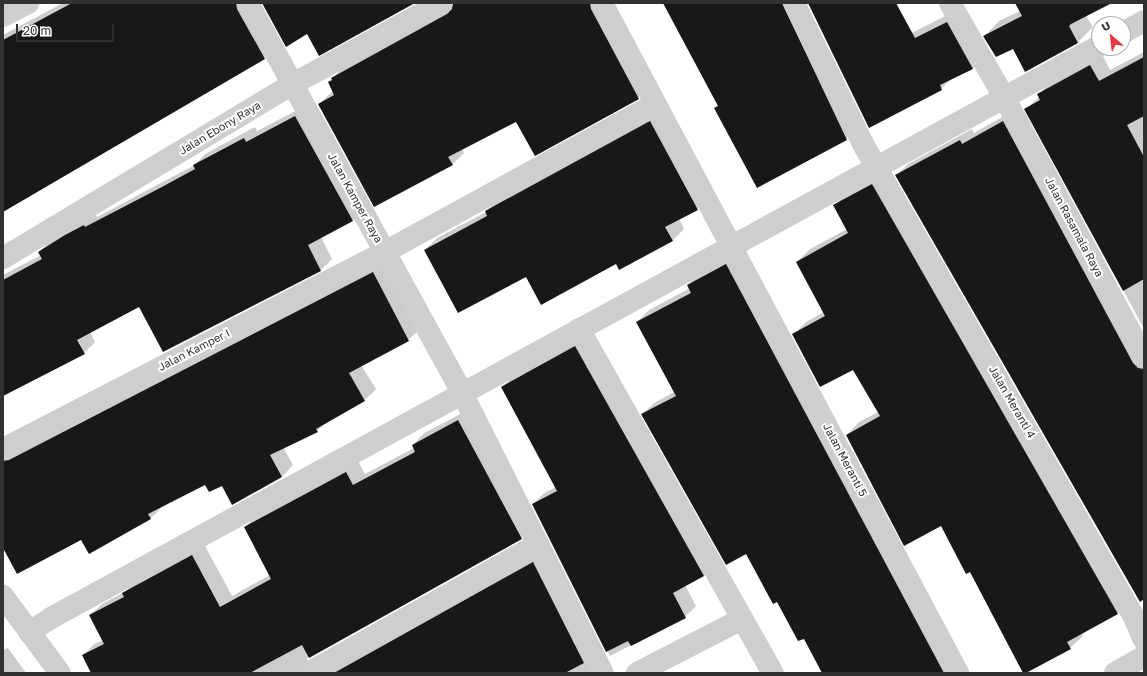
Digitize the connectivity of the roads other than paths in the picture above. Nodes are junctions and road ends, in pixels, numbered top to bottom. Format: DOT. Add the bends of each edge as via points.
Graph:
graph roads {
  1 [pos="28,3"];
  2 [pos="248,3"];
  3 [pos="602,3"];
  4 [pos="794,3"];
  5 [pos="950,3"];
  6 [pos="433,5"];
  7 [pos="3,16"];
  8 [pos="1144,21"];
  9 [pos="1131,28"];
  10 [pos="1091,50"];
  11 [pos="292,84"];
  12 [pos="1004,97"];
  13 [pos="655,104"];
  14 [pos="878,166"];
  15 [pos="731,246"];
  16 [pos="385,252"];
  17 [pos="3,258"];
  18 [pos="579,329"];
  19 [pos="1144,357"];
  20 [pos="462,393"];
  21 [pos="3,449"];
  22 [pos="537,545"];
  23 [pos="3,596"];
  24 [pos="742,619"];
  25 [pos="28,632"];
  26 [pos="1144,640"];
  27 [pos="1144,656"];
  28 [pos="60,673"];
  29 [pos="308,673"];
  30 [pos="603,673"];
  31 [pos="637,673"];
  32 [pos="773,673"];
  33 [pos="958,673"];
  34 [pos="1115,673"];
  1 -- 7 [label="street"];
  2 -- 11 [label="street, Jalan Kamper Raya"];
  3 -- 13 [label="street, Jalan Meranti 5"];
  4 -- 14 [label="street, Jalan Meranti 4" via="864,144"];
  5 -- 12 [label="street, Jalan Rasamala Raya"];
  6 -- 11 [label="street, Jalan Ebony Raya"];
  8 -- 9 [label="street"];
  10 -- 12 [label="street"];
  11 -- 16 [label="street, Jalan Kamper Raya"];
  11 -- 17 [label="street, Jalan Ebony Raya"];
  12 -- 14 [label="street"];
  12 -- 19 [label="street, Jalan Rasamala Raya"];
  13 -- 15 [label="street, Jalan Meranti 5"];
  13 -- 16 [label="street, Jalan Kamper I"];
  14 -- 15 [label="street"];
  14 -- 26 [label="street, Jalan Meranti 4" via="1134,617"];
  15 -- 18 [label="street"];
  15 -- 33 [label="street, Jalan Meranti 5"];
  16 -- 20 [label="street, Jalan Kamper Raya"];
  16 -- 21 [label="street, Jalan Kamper I"];
  18 -- 20 [label="street"];
  18 -- 24 [label="street"];
  20 -- 22 [label="street, Jalan Kamper Raya"];
  20 -- 25 [label="street"];
  22 -- 29 [label="street"];
  22 -- 30 [label="street, Jalan Kamper Raya"];
  23 -- 25 [label="street"];
  24 -- 31 [label="street"];
  24 -- 32 [label="street"];
  25 -- 28 [label="street"];
  27 -- 34 [label="street"];
}
